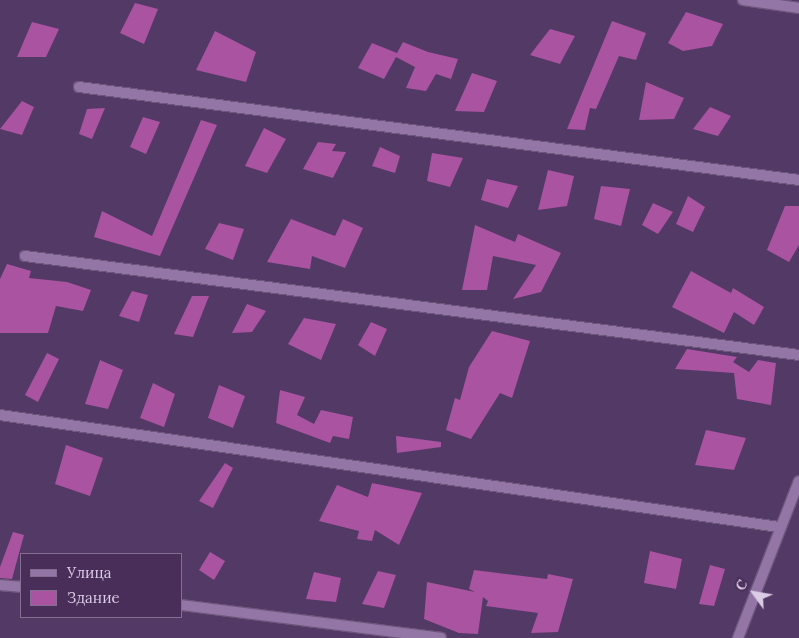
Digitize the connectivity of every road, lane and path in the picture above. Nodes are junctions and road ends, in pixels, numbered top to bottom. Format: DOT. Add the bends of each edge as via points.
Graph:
graph roads {
  1 [pos="743,0"];
  2 [pos="799,8"];
  3 [pos="79,87"];
  4 [pos="799,180"];
  5 [pos="25,256"];
  6 [pos="799,355"];
  7 [pos="0,415"];
  8 [pos="799,481"];
  9 [pos="779,527"];
  10 [pos="0,585"];
  11 [pos="20,587"];
  12 [pos="182,605"];
  13 [pos="441,638"];
  14 [pos="738,638"];
  1 -- 2 [label="street"];
  3 -- 4 [label="street"];
  5 -- 6 [label="street"];
  7 -- 9 [label="street"];
  8 -- 9 [label="street"];
  9 -- 14 [label="street"];
  10 -- 11 [label="street"];
  12 -- 13 [label="street"];
}
